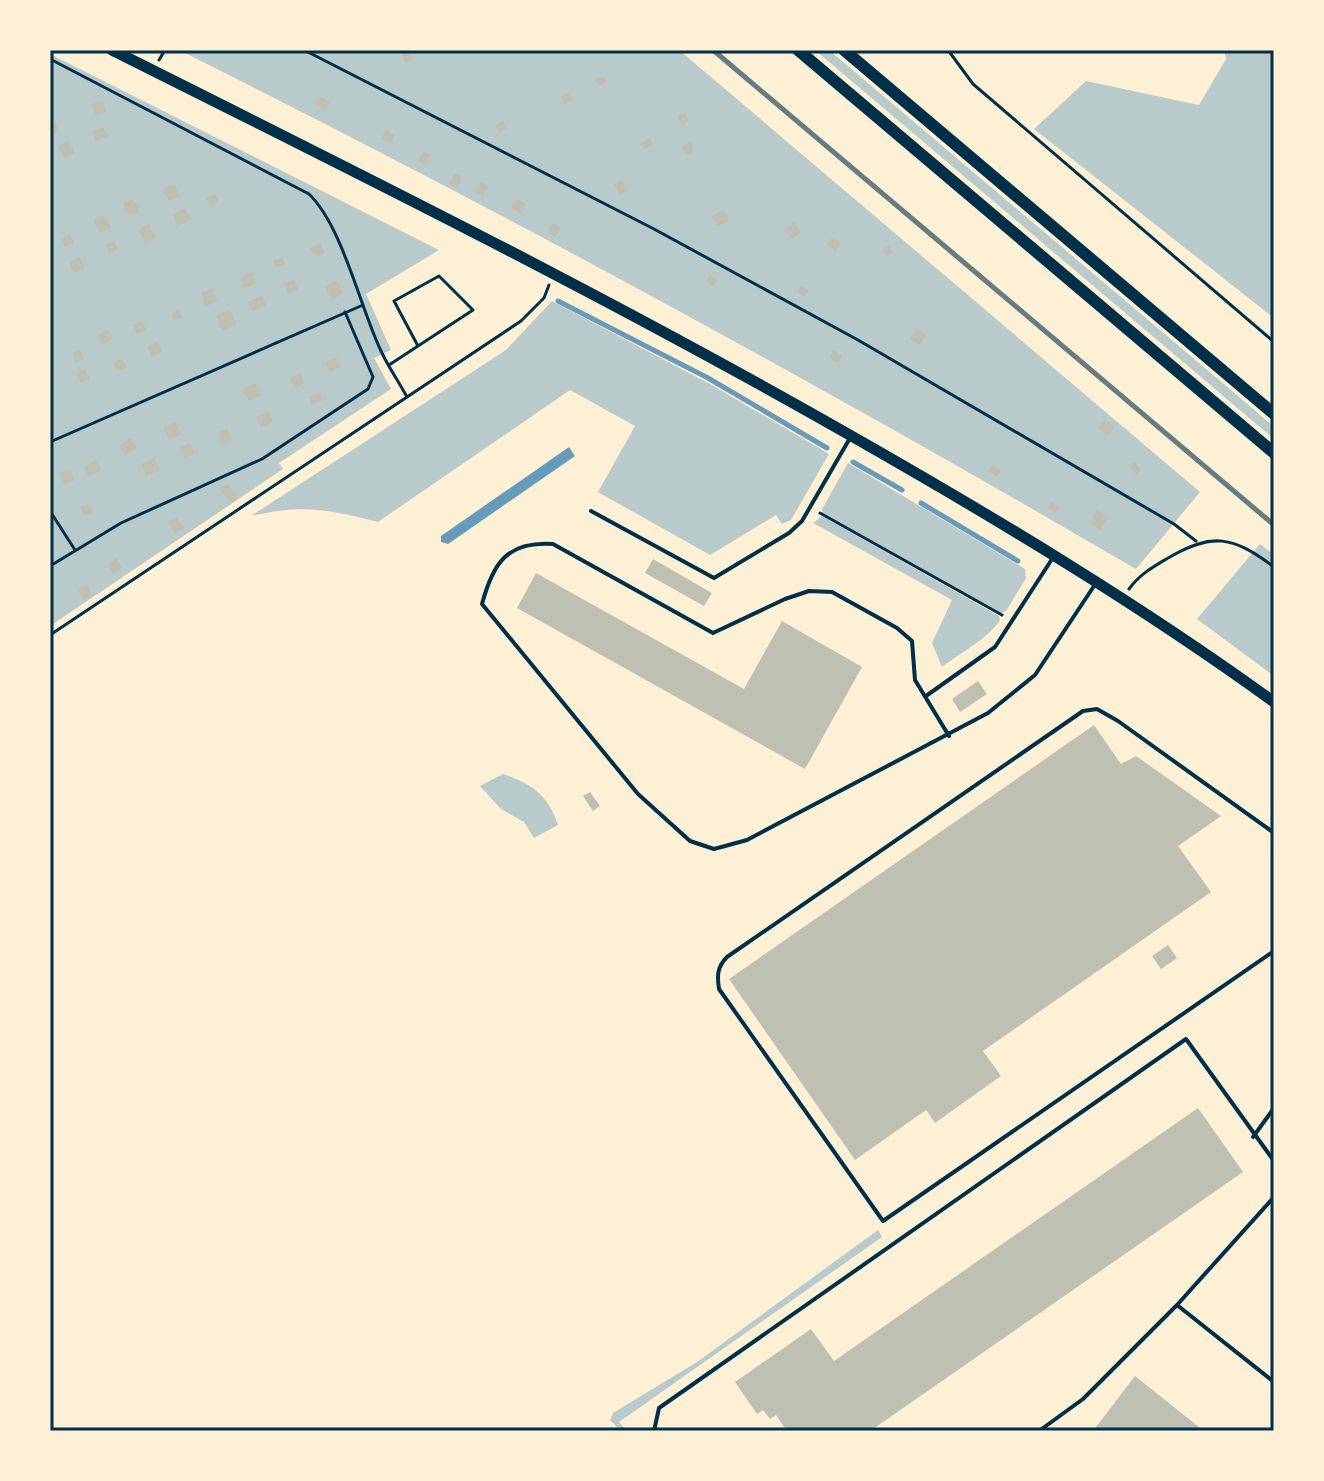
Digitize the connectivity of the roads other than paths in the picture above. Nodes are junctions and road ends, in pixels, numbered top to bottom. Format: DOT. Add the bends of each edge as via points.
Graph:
graph roads {
  1 [pos="112,50"];
  2 [pos="798,50"];
  3 [pos="844,50"];
  4 [pos="1274,414"];
  5 [pos="851,436"];
  6 [pos="1274,453"];
  7 [pos="591,511"];
  8 [pos="1055,556"];
  9 [pos="1097,581"];
  10 [pos="926,696"];
  11 [pos="1274,702"];
  12 [pos="949,736"];
  13 [pos="1274,833"];
  14 [pos="1274,951"];
  15 [pos="1274,1108"];
  16 [pos="1253,1137"];
  17 [pos="1274,1161"];
  18 [pos="1274,1197"];
  19 [pos="1177,1305"];
  20 [pos="1274,1382"];
  21 [pos="654,1431"];
  22 [pos="1039,1431"];
  1 -- 5 [label="street" via="553,274"];
  2 -- 6 [label="main road"];
  3 -- 4 [label="main road"];
  5 -- 7 [label="lane" via="789,533 714,578"];
  5 -- 8 [label="street"];
  8 -- 9 [label="street"];
  8 -- 10 [label="lane" via="995,647"];
  9 -- 11 [label="street"];
  9 -- 12 [label="lane" via="1035,675"];
  10 -- 12 [label="lane"];
  10 -- 12 [label="lane" via="915,680 912,641 832,592 809,591 785,599 713,633 553,544 532,543 503,556 482,604 638,794 690,841 714,849 747,840"];
  13 -- 14 [label="lane" via="1111,716 1097,709 1083,711 727,957 718,973 719,989 883,1221"];
  15 -- 16 [label="lane"];
  16 -- 17 [label="lane"];
  16 -- 21 [label="lane" via="1186,1039 659,1408"];
  18 -- 19 [label="lane"];
  19 -- 20 [label="lane"];
  19 -- 22 [label="lane" via="1083,1399"];
}
